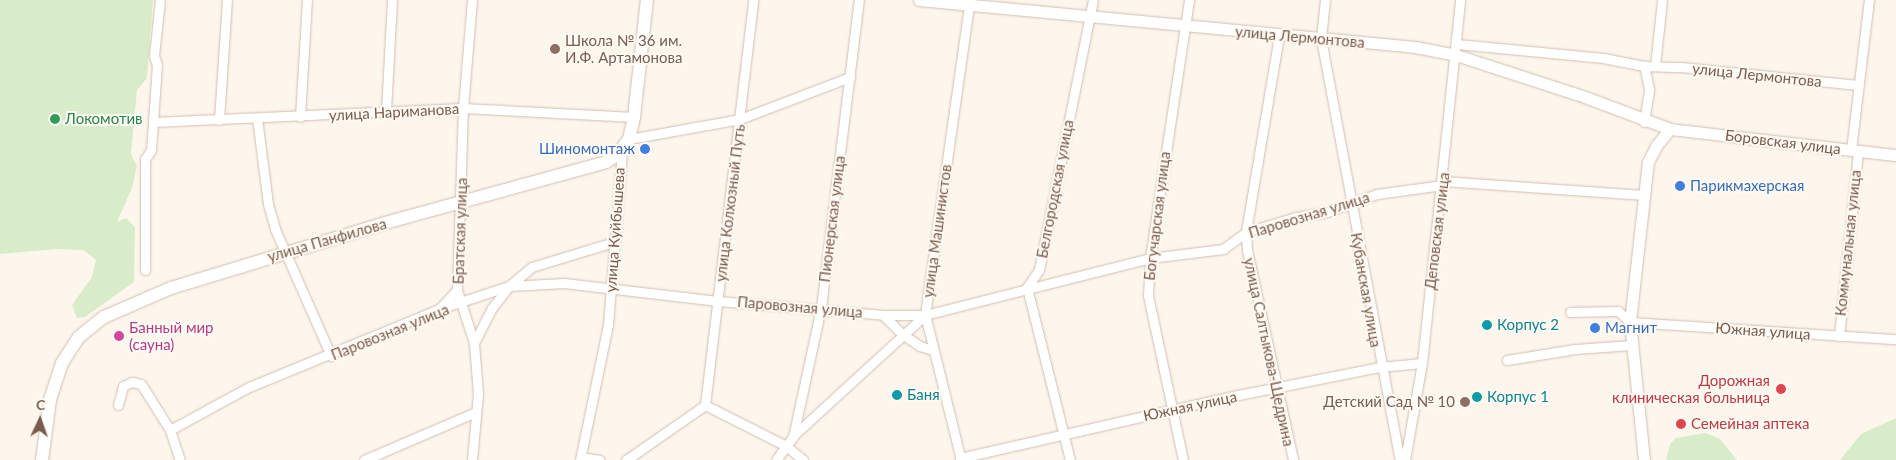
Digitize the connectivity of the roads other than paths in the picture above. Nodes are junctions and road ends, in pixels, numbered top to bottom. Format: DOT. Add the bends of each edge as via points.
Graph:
graph roads {
  1 [pos="160,0"];
  2 [pos="227,0"];
  3 [pos="307,0"];
  4 [pos="392,0"];
  5 [pos="472,0"];
  6 [pos="647,0"];
  7 [pos="753,0"];
  8 [pos="859,0"];
  9 [pos="919,0"];
  10 [pos="1093,0"];
  11 [pos="1189,0"];
  12 [pos="1325,0"];
  13 [pos="1460,0"];
  14 [pos="1662,0"];
  15 [pos="1869,0"];
  16 [pos="970,2"];
  17 [pos="1090,16"];
  18 [pos="1184,26"];
  19 [pos="1279,36"];
  20 [pos="1321,39"];
  21 [pos="1457,50"];
  22 [pos="1644,66"];
  23 [pos="1655,66"];
  24 [pos="850,77"];
  25 [pos="1858,85"];
  26 [pos="463,108"];
  27 [pos="386,111"];
  28 [pos="300,117"];
  29 [pos="634,117"];
  30 [pos="257,118"];
  31 [pos="740,119"];
  32 [pos="219,120"];
  33 [pos="153,122"];
  34 [pos="1644,122"];
  35 [pos="1670,129"];
  36 [pos="629,139"];
  37 [pos="1854,150"];
  38 [pos="622,151"];
  39 [pos="1896,155"];
  40 [pos="606,162"];
  41 [pos="618,171"];
  42 [pos="1442,183"];
  43 [pos="1644,195"];
  44 [pos="462,202"];
  45 [pos="1350,202"];
  46 [pos="1246,232"];
  47 [pos="614,242"];
  48 [pos="286,252"];
  49 [pos="1150,258"];
  50 [pos="145,270"];
  51 [pos="1039,270"];
  52 [pos="1053,280"];
  53 [pos="509,286"];
  54 [pos="1027,287"];
  55 [pos="612,288"];
  56 [pos="457,290"];
  57 [pos="718,301"];
  58 [pos="461,304"];
  59 [pos="821,308"];
  60 [pos="438,309"];
  61 [pos="1570,312"];
  62 [pos="883,314"];
  63 [pos="925,315"];
  64 [pos="1630,322"];
  65 [pos="902,334"];
  66 [pos="1839,336"];
  67 [pos="1896,340"];
  68 [pos="474,344"];
  69 [pos="1632,345"];
  70 [pos="932,350"];
  71 [pos="331,356"];
  72 [pos="1507,360"];
  73 [pos="1422,362"];
  74 [pos="1380,367"];
  75 [pos="1278,390"];
  76 [pos="118,405"];
  77 [pos="705,405"];
  78 [pos="1174,410"];
  79 [pos="476,412"];
  80 [pos="170,430"];
  81 [pos="1064,434"];
  82 [pos="793,437"];
  83 [pos="786,446"];
  84 [pos="580,458"];
  85 [pos="42,459"];
  86 [pos="960,459"];
  87 [pos="180,460"];
  88 [pos="364,460"];
  89 [pos="472,460"];
  90 [pos="600,460"];
  91 [pos="626,460"];
  92 [pos="776,460"];
  93 [pos="803,460"];
  94 [pos="1070,460"];
  95 [pos="1183,460"];
  96 [pos="1293,460"];
  97 [pos="1400,460"];
  98 [pos="1405,460"];
  99 [pos="1644,460"];
  1 -- 33 [label="street" via="154,56 157,65"];
  2 -- 32 [label="street"];
  3 -- 28 [label="street"];
  4 -- 27 [label="street"];
  5 -- 26 [label="street, Братская улица"];
  6 -- 29 [label="main road, улица Куйбышева"];
  7 -- 31 [label="street, улица Колхозный Путь"];
  8 -- 24 [label="street, Пионерская улица"];
  9 -- 16 [label="street, улица Лермонтова"];
  10 -- 17 [label="street, Белгородская улица"];
  11 -- 18 [label="street, Богучарская улица"];
  12 -- 20 [label="street, Кубанская улица"];
  13 -- 21 [label="street, Деповская улица"];
  14 -- 23 [label="street"];
  15 -- 25 [label="street, Коммунальная улица"];
  16 -- 17 [label="street, улица Лермонтова"];
  16 -- 63 [label="street, улица Машинистов"];
  17 -- 18 [label="street, улица Лермонтова"];
  17 -- 51 [label="street, Белгородская улица"];
  18 -- 19 [label="street, улица Лермонтова"];
  18 -- 49 [label="street, Богучарская улица"];
  19 -- 20 [label="street, улица Лермонтова"];
  19 -- 46 [label="street, улица Салтыкова-Щедрина"];
  20 -- 21 [label="street, улица Лермонтова"];
  20 -- 45 [label="street, Кубанская улица"];
  21 -- 22 [label="street, улица Лермонтова" via="1603,58"];
  21 -- 34 [label="street, улица Лермонтова"];
  21 -- 42 [label="street, Деповская улица"];
  22 -- 23 [label="street, улица Лермонтова"];
  22 -- 34 [label="street" via="1648,89"];
  23 -- 25 [label="street, улица Лермонтова"];
  24 -- 31 [label="street"];
  24 -- 59 [label="street, Пионерская улица"];
  25 -- 37 [label="street, Коммунальная улица"];
  26 -- 27 [label="street, улица Нариманова"];
  26 -- 29 [label="street, улица Нариманова"];
  26 -- 44 [label="street, Братская улица"];
  27 -- 28 [label="street, улица Нариманова"];
  28 -- 30 [label="street, улица Нариманова"];
  29 -- 36 [label="main road, улица Куйбышева"];
  30 -- 32 [label="street, улица Нариманова"];
  30 -- 48 [label="street" via="268,204"];
  31 -- 36 [label="street"];
  31 -- 57 [label="street, улица Колхозный Путь"];
  32 -- 33 [label="street, улица Нариманова"];
  33 -- 50 [label="street" via="151,150 145,160"];
  34 -- 35 [label="street, улица Лермонтова"];
  35 -- 37 [label="street, Боровская улица"];
  35 -- 43 [label="street" via="1651,154"];
  36 -- 38 [label="main road, улица Куйбышева"];
  37 -- 39 [label="street, Боровская улица"];
  37 -- 66 [label="street, Коммунальная улица"];
  38 -- 40 [label="main road, улица Панфилова"];
  38 -- 41 [label="street, улица Куйбышева"];
  40 -- 41 [label="street"];
  40 -- 44 [label="main road, улица Панфилова"];
  41 -- 47 [label="street, улица Куйбышева"];
  42 -- 43 [label="street, Паровозная улица"];
  42 -- 45 [label="street, Паровозная улица"];
  42 -- 73 [label="street, Деповская улица"];
  43 -- 64 [label="street"];
  44 -- 48 [label="main road, улица Панфилова"];
  44 -- 56 [label="street, Братская улица"];
  45 -- 46 [label="street, Паровозная улица" via="1327,212 1296,217"];
  45 -- 74 [label="street, Кубанская улица"];
  46 -- 49 [label="street, Паровозная улица" via="1223,249"];
  46 -- 75 [label="street, улица Салтыкова-Щедрина" via="1247,250"];
  47 -- 53 [label="street" via="532,267"];
  47 -- 55 [label="street, улица Куйбышева"];
  48 -- 71 [label="street"];
  48 -- 85 [label="main road, улица Панфилова" via="171,288 104,317 79,337 58,372 45,425"];
  49 -- 52 [label="street, Паровозная улица"];
  49 -- 78 [label="street, Богучарская улица" via="1148,296"];
  51 -- 52 [label="street"];
  51 -- 54 [label="street, Белгородская улица"];
  52 -- 54 [label="street, Паровозная улица"];
  53 -- 55 [label="street, Паровозная улица" via="564,283"];
  53 -- 58 [label="street, Паровозная улица"];
  53 -- 68 [label="street" via="492,308"];
  54 -- 63 [label="street, Паровозная улица"];
  54 -- 81 [label="street"];
  55 -- 57 [label="street, Паровозная улица"];
  55 -- 84 [label="street, улица Куйбышева" via="608,326"];
  56 -- 58 [label="street, Братская улица"];
  56 -- 60 [label="street"];
  57 -- 59 [label="street, Паровозная улица"];
  57 -- 77 [label="street, улица Колхозный Путь"];
  58 -- 60 [label="street, Паровозная улица"];
  58 -- 68 [label="street, Братская улица"];
  59 -- 62 [label="street, Паровозная улица"];
  59 -- 82 [label="street, Пионерская улица"];
  60 -- 71 [label="street, Паровозная улица"];
  61 -- 64 [label="street" via="1618,311"];
  62 -- 63 [label="street, Паровозная улица"];
  62 -- 65 [label="street"];
  63 -- 65 [label="street"];
  63 -- 70 [label="street, улица Машинистов"];
  64 -- 66 [label="street, Южная улица"];
  64 -- 69 [label="street"];
  65 -- 70 [label="street"];
  65 -- 82 [label="street"];
  66 -- 67 [label="street, Южная улица"];
  68 -- 79 [label="street, Братская улица" via="478,394"];
  69 -- 72 [label="street" via="1575,349"];
  69 -- 99 [label="street"];
  70 -- 86 [label="street, улица Машинистов"];
  71 -- 80 [label="street, Паровозная улица" via="250,388"];
  73 -- 74 [label="street, Южная улица"];
  73 -- 98 [label="street, Деповская улица"];
  74 -- 75 [label="street, Южная улица"];
  74 -- 97 [label="street, Кубанская улица"];
  75 -- 78 [label="street, Южная улица"];
  75 -- 96 [label="street, улица Салтыкова-Щедрина"];
  76 -- 80 [label="street" via="124,386 136,382 141,384"];
  77 -- 83 [label="street"];
  77 -- 91 [label="street"];
  78 -- 81 [label="street, Южная улица"];
  78 -- 95 [label="street, Богучарская улица"];
  79 -- 88 [label="street"];
  79 -- 89 [label="street, Братская улица"];
  80 -- 87 [label="street"];
  81 -- 86 [label="street, Южная улица"];
  81 -- 94 [label="street"];
  82 -- 83 [label="street, Пионерская улица"];
  83 -- 92 [label="street, Пионерская улица"];
  83 -- 93 [label="street"];
  84 -- 90 [label="street"];
}
